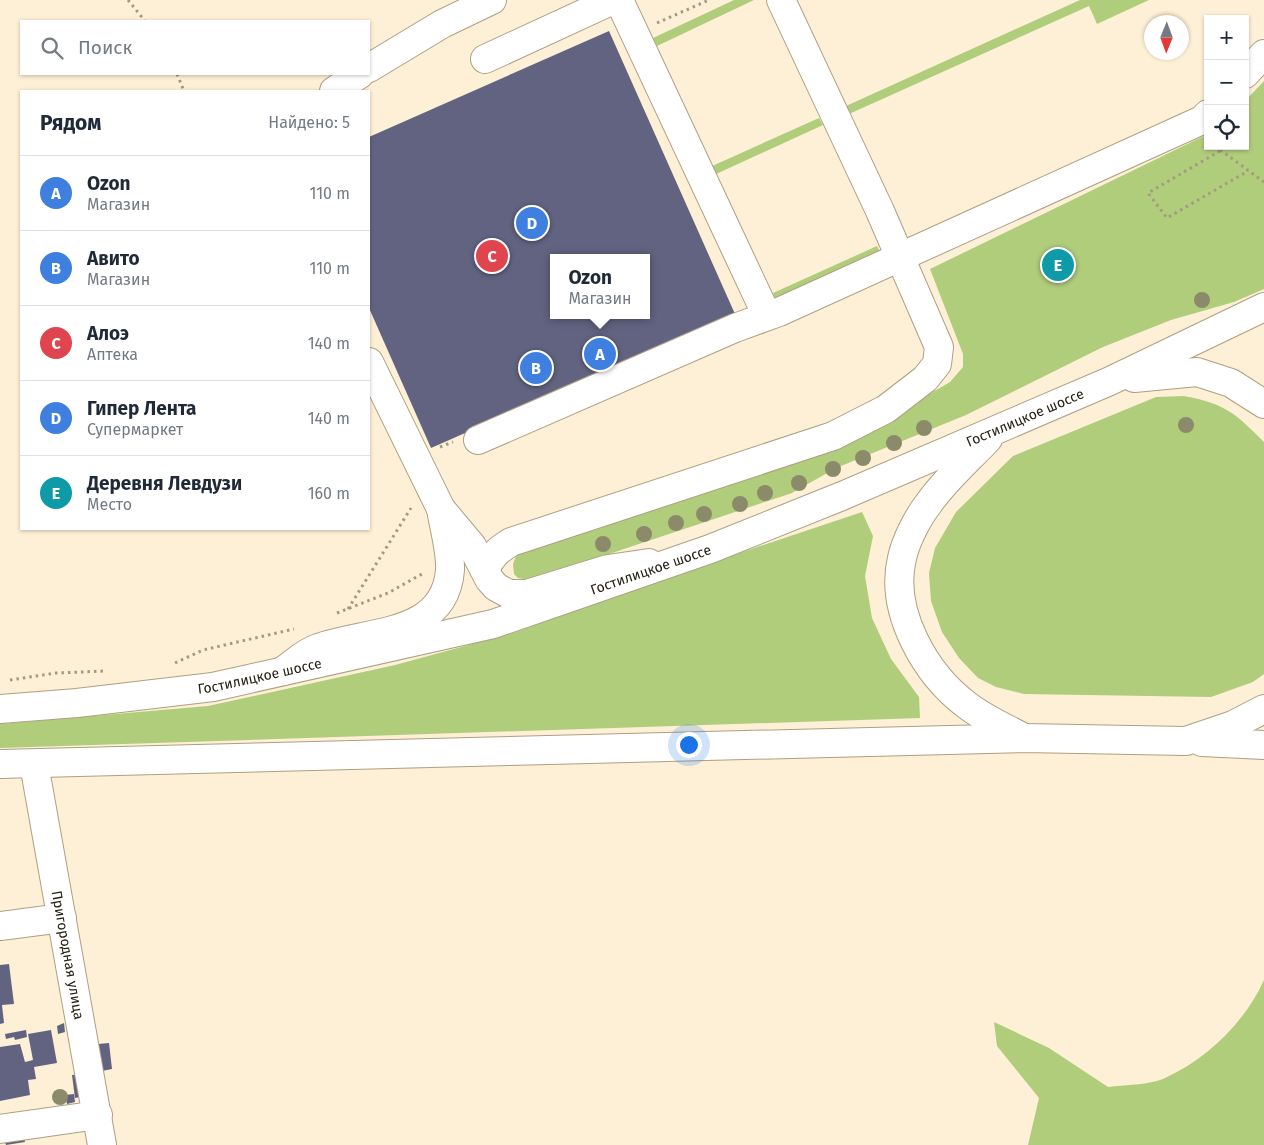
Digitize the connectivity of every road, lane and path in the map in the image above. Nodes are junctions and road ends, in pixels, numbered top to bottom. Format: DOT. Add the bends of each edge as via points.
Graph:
graph roads {
  1 [pos="128,0"];
  2 [pos="492,0"];
  3 [pos="709,0"];
  4 [pos="781,0"];
  5 [pos="620,7"];
  6 [pos="144,20"];
  7 [pos="1264,54"];
  8 [pos="486,59"];
  9 [pos="370,67"];
  10 [pos="1249,70"];
  11 [pos="177,75"];
  12 [pos="358,75"];
  13 [pos="184,90"];
  14 [pos="336,90"];
  15 [pos="1204,118"];
  16 [pos="1220,151"];
  17 [pos="1248,170"];
  18 [pos="1264,182"];
  19 [pos="899,258"];
  20 [pos="1264,307"];
  21 [pos="767,316"];
  22 [pos="370,364"];
  23 [pos="1110,381"];
  24 [pos="1264,404"];
  25 [pos="997,430"];
  26 [pos="478,440"];
  27 [pos="416,500"];
  28 [pos="441,509"];
  29 [pos="676,560"];
  30 [pos="485,570"];
  31 [pos="423,574"];
  32 [pos="348,609"];
  33 [pos="332,616"];
  34 [pos="297,628"];
  35 [pos="172,665"];
  36 [pos="115,670"];
  37 [pos="279,674"];
  38 [pos="5,680"];
  39 [pos="0,709"];
  40 [pos="1264,709"];
  41 [pos="1024,738"];
  42 [pos="1186,742"];
  43 [pos="1264,745"];
  44 [pos="0,764"];
  45 [pos="34,764"];
  46 [pos="62,918"];
  47 [pos="0,926"];
  48 [pos="98,1115"];
  49 [pos="0,1129"];
  50 [pos="102,1145"];
  1 -- 6 [label="path"];
  2 -- 9 [label="main road" via="442,24"];
  3 -- 5 [label="path" via="656,24"];
  4 -- 19 [label="main road"];
  5 -- 8 [label="main road"];
  5 -- 21 [label="main road"];
  7 -- 10 [label="main road"];
  11 -- 13 [label="path"];
  12 -- 14 [label="main road"];
  15 -- 19 [label="main road"];
  16 -- 17 [label="path"];
  16 -- 17 [label="path" via="1148,193 1167,218"];
  17 -- 18 [label="path"];
  19 -- 21 [label="main road"];
  19 -- 30 [label="main road" via="939,347 937,364 925,380 886,408 833,436 511,542 498,550"];
  20 -- 23 [label="main road, Гостилицкое шоссе"];
  21 -- 26 [label="main road"];
  22 -- 28 [label="main road"];
  23 -- 24 [label="main road" via="1197,372 1231,383"];
  23 -- 25 [label="main road, Гостилицкое шоссе"];
  25 -- 29 [label="main road, Гостилицкое шоссе" via="842,496"];
  25 -- 41 [label="main road" via="928,504 902,558 901,589 905,618 918,648 938,678 968,706"];
  27 -- 32 [label="path"];
  28 -- 30 [label="main road" via="472,546"];
  28 -- 37 [label="main road" via="450,569 444,596 429,615 413,624 316,648"];
  29 -- 30 [label="main road" via="608,569 527,594 509,594 496,587"];
  29 -- 37 [label="main road, Гостилицкое шоссе" via="493,624"];
  31 -- 32 [label="path"];
  32 -- 33 [label="path"];
  34 -- 35 [label="path" via="203,650"];
  36 -- 38 [label="path"];
  37 -- 39 [label="main road, Гостилицкое шоссе" via="169,693"];
  40 -- 42 [label="main road" via="1233,725"];
  41 -- 42 [label="main road"];
  41 -- 45 [label="main road"];
  42 -- 43 [label="main road"];
  44 -- 45 [label="main road"];
  45 -- 46 [label="main road, Пригородная улица"];
  46 -- 47 [label="main road"];
  46 -- 48 [label="main road, Пригородная улица"];
  48 -- 49 [label="main road"];
  48 -- 50 [label="main road, Пригородная улица"];
}
